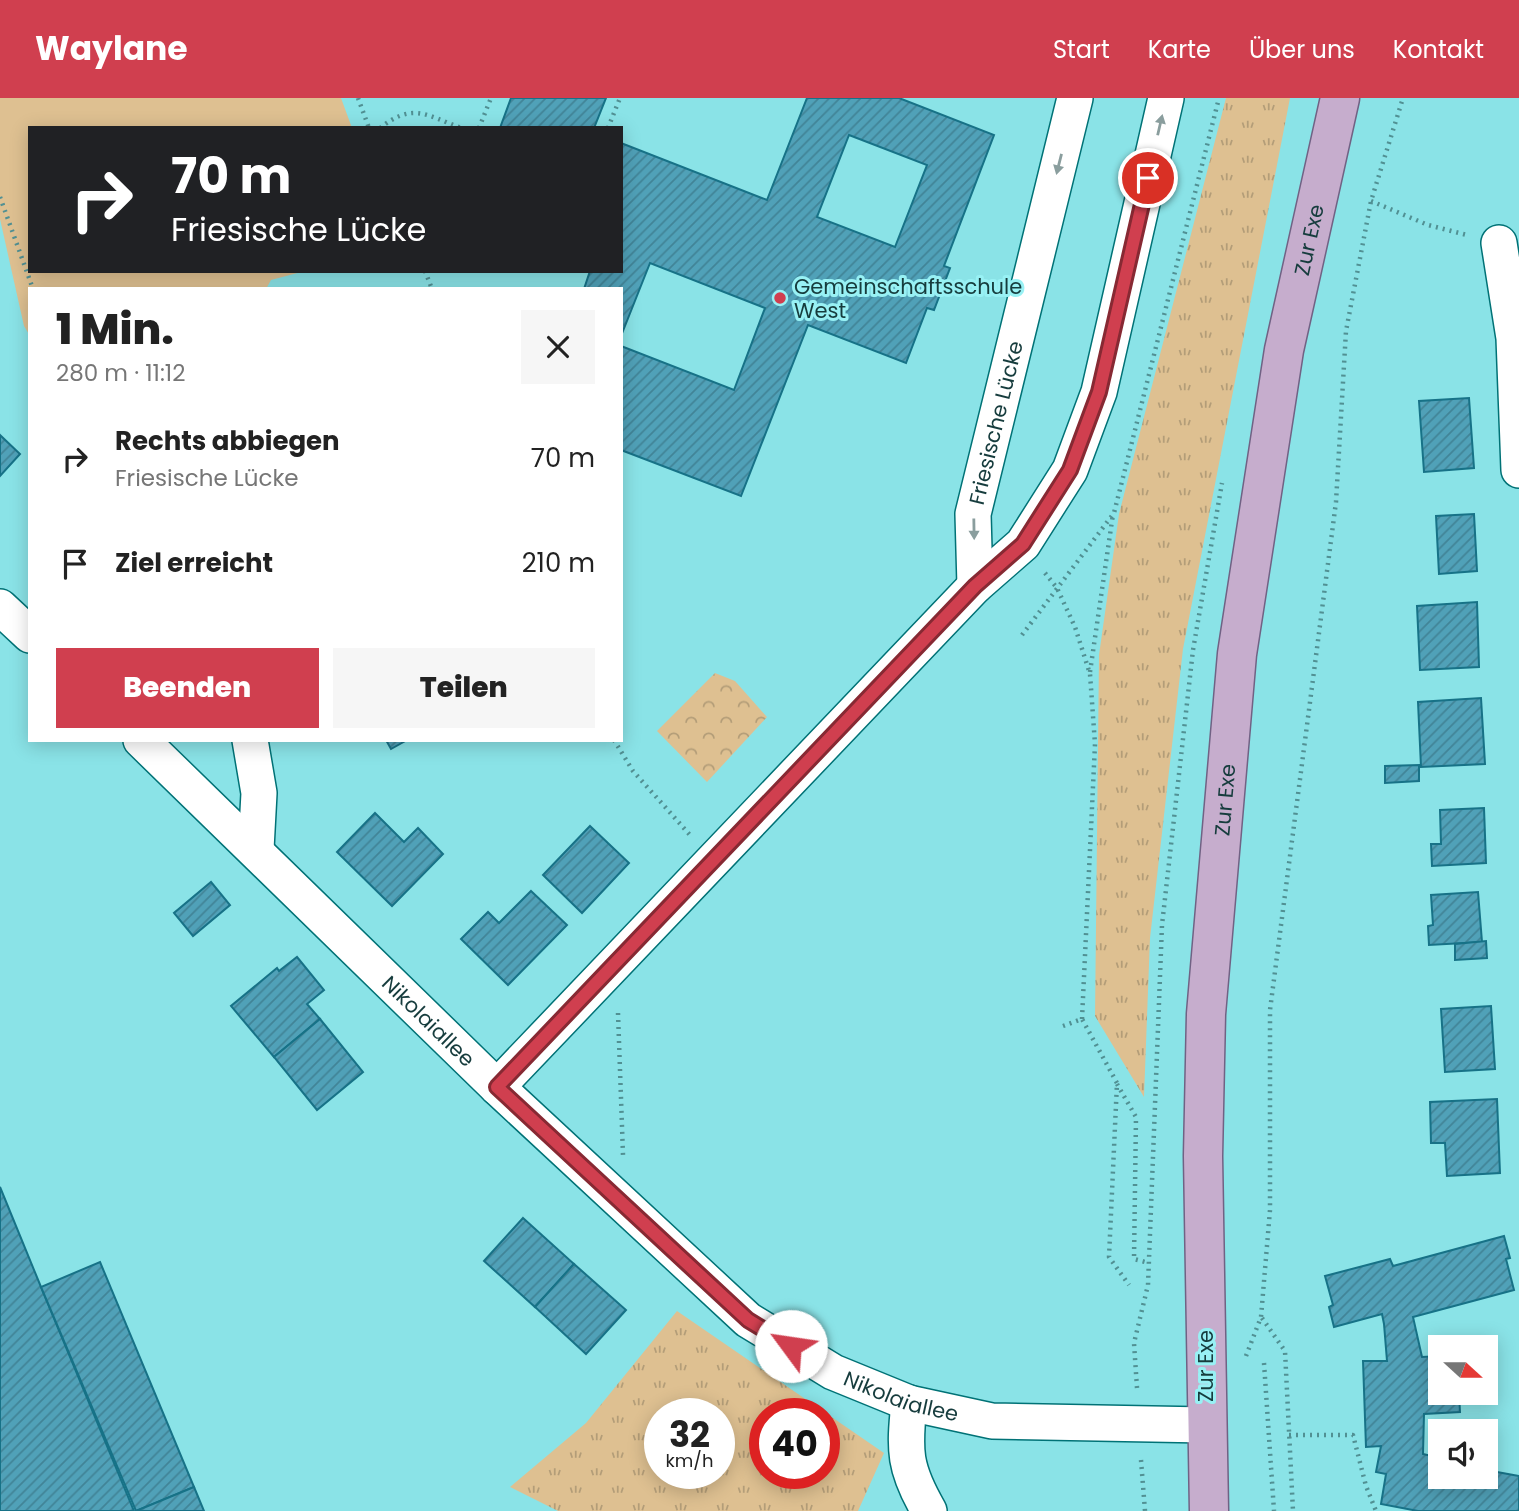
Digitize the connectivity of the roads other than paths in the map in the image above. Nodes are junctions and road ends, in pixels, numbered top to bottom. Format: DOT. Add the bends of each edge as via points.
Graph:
graph roads {
  1 [pos="1075,98"];
  2 [pos="1166,98"];
  3 [pos="1340,98"];
  4 [pos="1499,243"];
  5 [pos="1519,470"];
  6 [pos="975,586"];
  7 [pos="0,607"];
  8 [pos="28,633"];
  9 [pos="143,742"];
  10 [pos="250,742"];
  11 [pos="256,849"];
  12 [pos="497,1087"];
  13 [pos="909,1403"];
  14 [pos="1206,1425"];
  15 [pos="929,1511"];
  16 [pos="1209,1511"];
  1 -- 6 [label="street, Friesische Lücke, one-way" via="973,514"];
  6 -- 2 [label="street, one-way" via="1023,544 1070,470 1099,392"];
  3 -- 14 [label="main road, Zur Exe" via="1284,350 1237,654 1206,1014"];
  4 -- 5 [label="street" via="1514,338"];
  6 -- 12 [label="street"];
  7 -- 8 [label="street"];
  9 -- 11 [label="street, Nikolaiallee"];
  10 -- 11 [label="street" via="259,793"];
  11 -- 12 [label="street, Nikolaiallee"];
  12 -- 13 [label="street, Nikolaiallee" via="748,1320 833,1372"];
  13 -- 14 [label="street, Nikolaiallee" via="992,1421"];
  13 -- 15 [label="street" via="904,1450"];
  14 -- 16 [label="main road, Zur Exe"];
}
